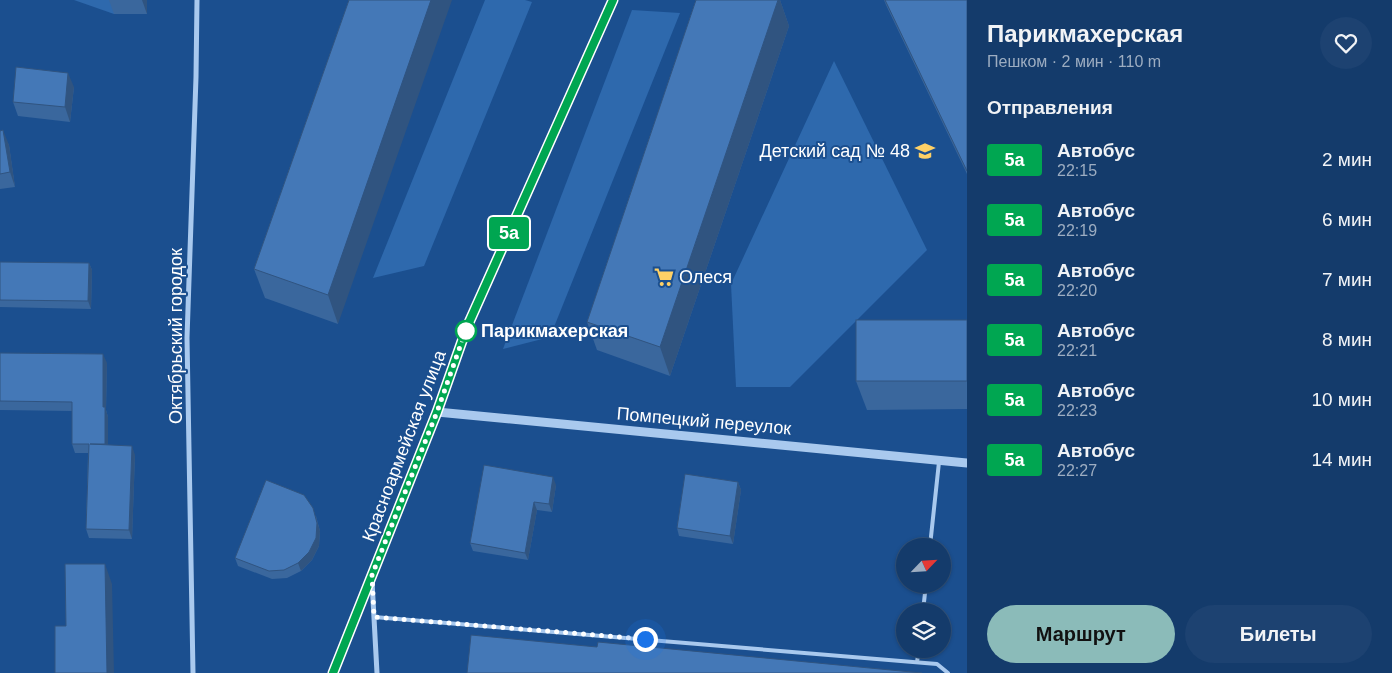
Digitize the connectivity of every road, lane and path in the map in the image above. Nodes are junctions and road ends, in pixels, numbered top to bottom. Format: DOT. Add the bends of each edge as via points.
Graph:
graph roads {
  1 [pos="197,0"];
  2 [pos="613,0"];
  3 [pos="437,412"];
  4 [pos="940,460"];
  5 [pos="967,463"];
  6 [pos="931,538"];
  7 [pos="372,575"];
  8 [pos="374,617"];
  9 [pos="918,658"];
  10 [pos="917,662"];
  11 [pos="193,673"];
  12 [pos="333,673"];
  13 [pos="377,673"];
  14 [pos="948,673"];
  1 -- 11 [label="street, Октябрьский городок" via="187,338"];
  2 -- 3 [label="street, Красноармейская улица" via="467,327"];
  3 -- 4 [label="street, Помпецкий переулок"];
  3 -- 7 [label="street, Красноармейская улица"];
  4 -- 5 [label="street, Помпецкий переулок"];
  4 -- 6 [label="lane"];
  7 -- 8 [label="street, Красноармейская улица"];
  7 -- 12 [label="street, Красноармейская улица"];
  8 -- 10 [label="lane"];
  8 -- 13 [label="street, Красноармейская улица"];
  9 -- 10 [label="lane"];
  10 -- 14 [label="lane" via="937,664"];
}
